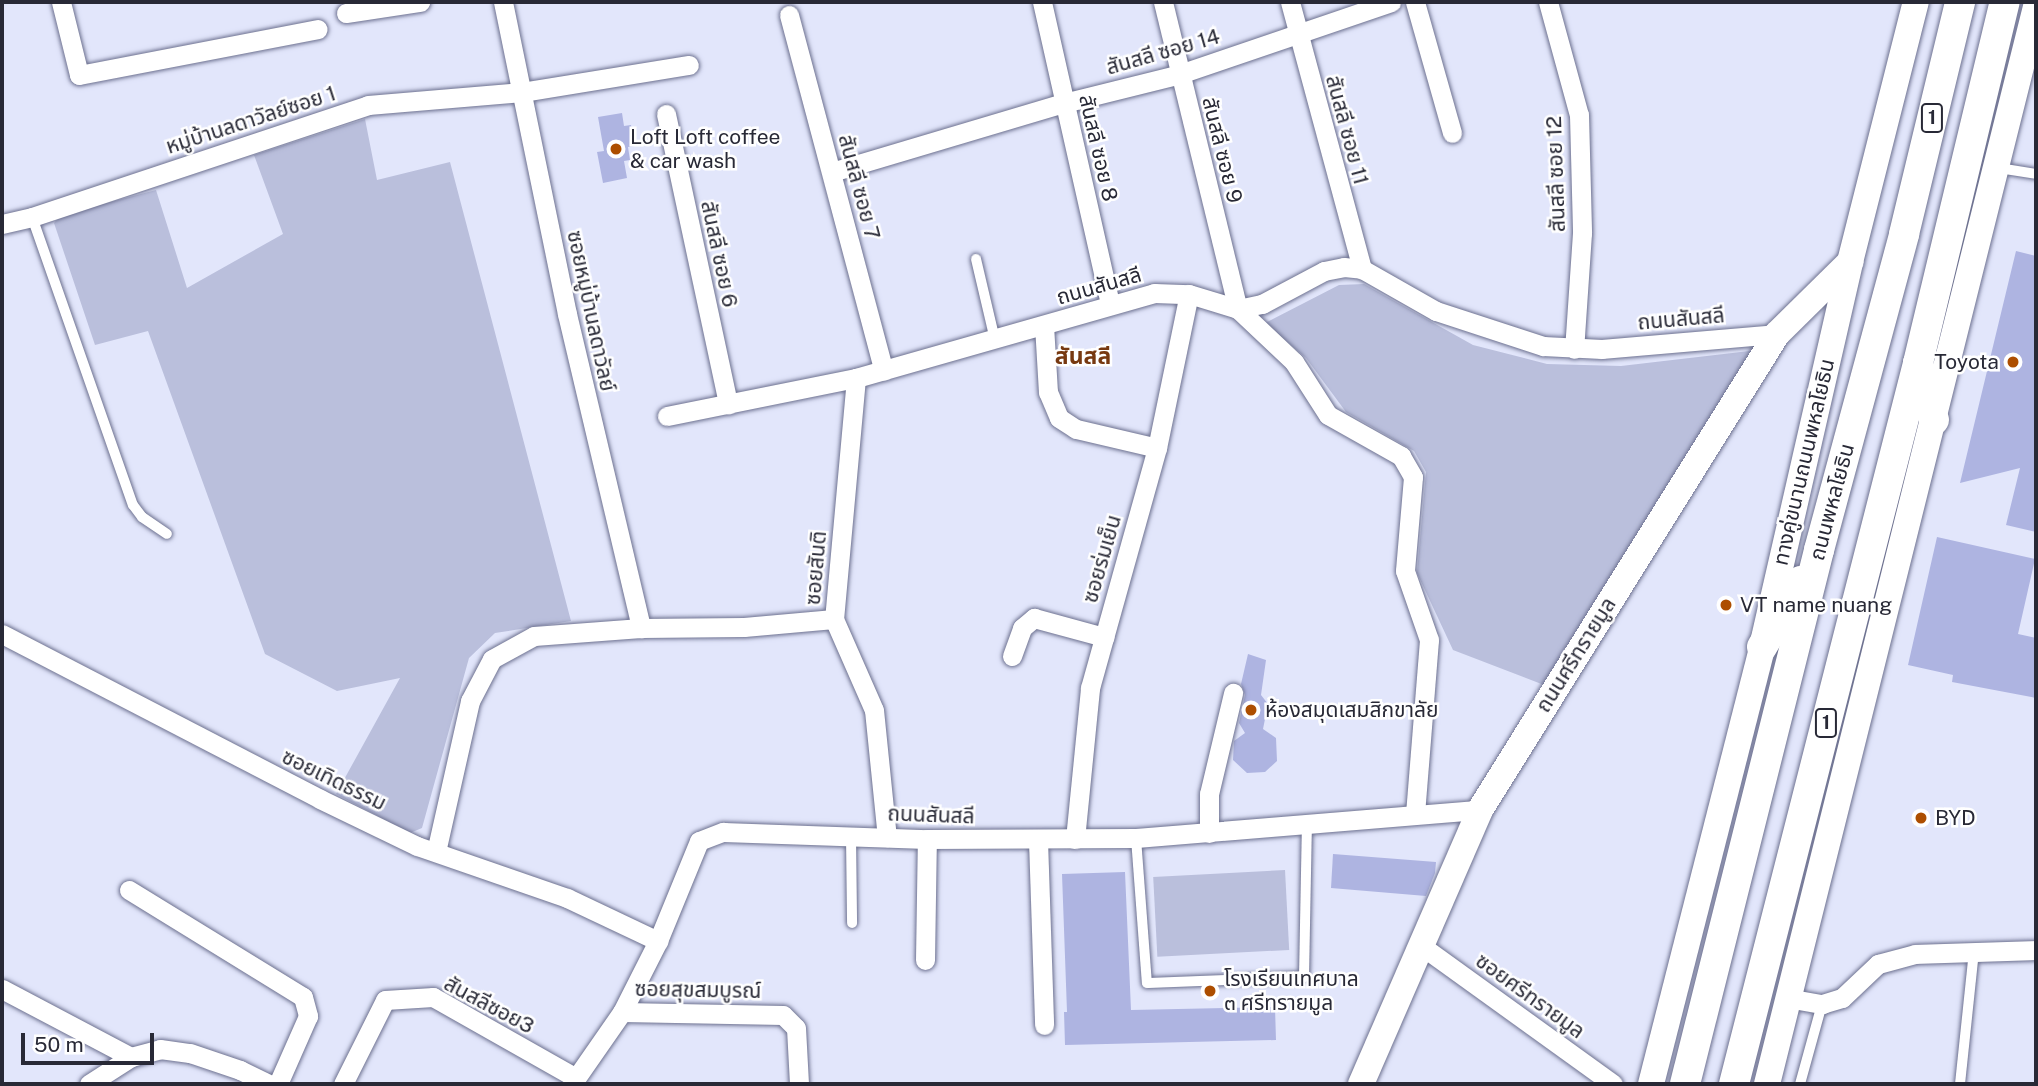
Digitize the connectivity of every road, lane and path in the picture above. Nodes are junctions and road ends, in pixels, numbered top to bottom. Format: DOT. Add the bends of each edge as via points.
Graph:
graph roads {
  1 [pos="61,2"];
  2 [pos="420,2"];
  3 [pos="503,2"];
  4 [pos="1042,2"];
  5 [pos="1163,2"];
  6 [pos="1290,2"];
  7 [pos="1391,2"];
  8 [pos="1415,2"];
  9 [pos="1548,2"];
  10 [pos="1916,2"];
  11 [pos="1960,2"];
  12 [pos="2006,2"];
  13 [pos="2036,7"];
  14 [pos="346,13"];
  15 [pos="789,15"];
  16 [pos="318,29"];
  17 [pos="1297,33"];
  18 [pos="689,65"];
  19 [pos="1180,74"];
  20 [pos="522,92"];
  21 [pos="1064,103"];
  22 [pos="666,114"];
  23 [pos="1452,133"];
  24 [pos="1996,168"];
  25 [pos="832,172"];
  26 [pos="2036,174"];
  27 [pos="32,217"];
  28 [pos="2,224"];
  29 [pos="976,259"];
  30 [pos="1850,262"];
  31 [pos="1362,269"];
  32 [pos="1189,294"];
  33 [pos="1110,304"];
  34 [pos="1238,309"];
  35 [pos="1044,325"];
  36 [pos="1777,334"];
  37 [pos="995,341"];
  38 [pos="1574,349"];
  39 [pos="1918,363"];
  40 [pos="884,371"];
  41 [pos="856,378"];
  42 [pos="728,404"];
  43 [pos="667,416"];
  44 [pos="1934,420"];
  45 [pos="1157,448"];
  46 [pos="167,534"];
  47 [pos="1819,550"];
  48 [pos="834,619"];
  49 [pos="641,628"];
  50 [pos="2,634"];
  51 [pos="1104,637"];
  52 [pos="1762,647"];
  53 [pos="1012,656"];
  54 [pos="1233,693"];
  55 [pos="1479,810"];
  56 [pos="1415,813"];
  57 [pos="1307,826"];
  58 [pos="1209,833"];
  59 [pos="851,836"];
  60 [pos="887,837"];
  61 [pos="1136,838"];
  62 [pos="927,839"];
  63 [pos="1075,839"];
  64 [pos="1038,840"];
  65 [pos="436,852"];
  66 [pos="128,890"];
  67 [pos="852,923"];
  68 [pos="658,941"];
  69 [pos="1419,944"];
  70 [pos="2036,950"];
  71 [pos="1974,951"];
  72 [pos="925,960"];
  73 [pos="2,989"];
  74 [pos="1787,998"];
  75 [pos="1822,1004"];
  76 [pos="622,1012"];
  77 [pos="1044,1025"];
  78 [pos="131,1056"];
  79 [pos="574,1081"];
  80 [pos="89,1084"];
  81 [pos="269,1084"];
  82 [pos="278,1084"];
  83 [pos="343,1084"];
  84 [pos="799,1084"];
  85 [pos="1361,1084"];
  86 [pos="1613,1084"];
  87 [pos="1651,1084"];
  88 [pos="1685,1084"];
  89 [pos="1734,1084"];
  90 [pos="1767,1084"];
  91 [pos="1800,1084"];
  92 [pos="1959,1084"];
  1 -- 16 [label="street" via="79,75"];
  2 -- 14 [label="street"];
  3 -- 20 [label="street, ซอยหมู่บ้านลดาวัลย์"];
  4 -- 21 [label="street, สันสลี ซอย 8"];
  5 -- 19 [label="street, สันสลี ซอย 9"];
  6 -- 17 [label="street, สันสลี ซอย 11"];
  7 -- 17 [label="street, สันสลี ซอย 14"];
  8 -- 23 [label="street"];
  9 -- 38 [label="street, สันสลี ซอย 12" via="1579,115 1582,233"];
  10 -- 30 [label="main road, ทางคู่ขนานถนนพหลโยธิน / 1"];
  11 -- 47 [label="main road, ถนนพหลโยธิน / 1" via="1904,234"];
  12 -- 39 [label="main road, 1"];
  13 -- 24 [label="main road, 1"];
  15 -- 25 [label="street, สันสลี ซอย 7"];
  17 -- 19 [label="street, สันสลี ซอย 14"];
  17 -- 31 [label="street, สันสลี ซอย 11"];
  18 -- 20 [label="street, หมู่บ้านลดาวัลย์ซอย 1"];
  19 -- 21 [label="street, สันสลี ซอย 14"];
  19 -- 34 [label="street, สันสลี ซอย 9"];
  20 -- 27 [label="street, หมู่บ้านลดาวัลย์ซอย 1" via="368,105"];
  20 -- 49 [label="street, ซอยหมู่บ้านลดาวัลย์" via="567,314"];
  21 -- 25 [label="street, สันสลี ซอย 14"];
  21 -- 33 [label="street, สันสลี ซอย 8"];
  22 -- 42 [label="street, สันสลี ซอย 6"];
  24 -- 26 [label="lane"];
  24 -- 44 [label="main road, 1"];
  25 -- 40 [label="street, สันสลี ซอย 7"];
  27 -- 28 [label="street, หมู่บ้านลดาวัลย์ซอย 1"];
  27 -- 46 [label="lane" via="133,505"];
  29 -- 37 [label="lane"];
  30 -- 36 [label="main road, ถนนศรีทรายมูล"];
  30 -- 52 [label="main road, ทางคู่ขนานถนนพหลโยธิน / 1"];
  31 -- 34 [label="street" via="1324,271 1262,303"];
  31 -- 38 [label="street, ถนนสันสลี" via="1436,311 1543,346"];
  32 -- 33 [label="street, ถนนสันสลี" via="1154,293"];
  32 -- 34 [label="street, ถนนสันสลี"];
  32 -- 45 [label="street, ซอยร่มเย็น"];
  33 -- 35 [label="street, ถนนสันสลี"];
  34 -- 56 [label="street" via="1294,362 1328,415 1401,456 1413,477 1405,571 1429,640"];
  35 -- 37 [label="street, ถนนสันสลี"];
  35 -- 45 [label="street" via="1048,392 1059,418 1076,429"];
  36 -- 38 [label="street, ถนนสันสลี"];
  36 -- 55 [label="main road, ถนนศรีทรายมูล"];
  37 -- 40 [label="street, ถนนสันสลี"];
  39 -- 44 [label="main road"];
  39 -- 89 [label="main road, 1"];
  40 -- 41 [label="street, ถนนสันสลี"];
  41 -- 42 [label="street, ถนนสันสลี"];
  41 -- 48 [label="street, ซอยสันติ"];
  42 -- 43 [label="street, ถนนสันสลี"];
  44 -- 74 [label="main road, 1"];
  45 -- 51 [label="street, ซอยร่มเย็น"];
  47 -- 52 [label="main road"];
  47 -- 88 [label="main road, ถนนพหลโยธิน / 1"];
  48 -- 49 [label="street" via="744,627"];
  48 -- 60 [label="street, ซอยสันติ" via="874,710"];
  49 -- 65 [label="street" via="534,636 492,659 470,701"];
  50 -- 65 [label="street, ซอยเทิดธรรม" via="320,799"];
  51 -- 53 [label="street" via="1034,618 1021,628"];
  51 -- 63 [label="street, ซอยร่มเย็น" via="1090,688"];
  52 -- 87 [label="main road, ทางคู่ขนานถนนพหลโยธิน / 1"];
  54 -- 58 [label="street" via="1209,794"];
  55 -- 56 [label="street, ถนนสันสลี"];
  55 -- 69 [label="main road, ถนนศรีทรายมูล"];
  56 -- 57 [label="street, ถนนสันสลี"];
  57 -- 58 [label="street, ถนนสันสลี"];
  57 -- 61 [label="lane" via="1304,976 1147,983"];
  58 -- 61 [label="street, ถนนสันสลี"];
  59 -- 60 [label="street, ถนนสันสลี"];
  59 -- 67 [label="lane"];
  59 -- 68 [label="street, ถนนสันสลี" via="723,832 699,841"];
  60 -- 62 [label="street, ถนนสันสลี"];
  61 -- 63 [label="street, ถนนสันสลี"];
  62 -- 64 [label="street, ถนนสันสลี"];
  62 -- 72 [label="street"];
  63 -- 64 [label="street, ถนนสันสลี"];
  64 -- 77 [label="street"];
  65 -- 68 [label="street, ซอยเทิดธรรม" via="567,898"];
  66 -- 82 [label="street" via="303,997 308,1016"];
  68 -- 76 [label="street, ถนนสันสลี"];
  69 -- 85 [label="main road, ถนนศรีทรายมูล"];
  69 -- 86 [label="street, ซอยศรีทรายมูล"];
  70 -- 71 [label="street"];
  71 -- 75 [label="street" via="1915,954 1878,964 1842,998"];
  71 -- 92 [label="lane"];
  73 -- 78 [label="street"];
  74 -- 75 [label="street"];
  74 -- 90 [label="main road, 1"];
  75 -- 91 [label="lane"];
  76 -- 79 [label="street, ถนนสันสลี"];
  76 -- 84 [label="street, ซอยสุขสมบูรณ์" via="783,1015 796,1028"];
  78 -- 80 [label="street"];
  78 -- 81 [label="street" via="160,1049 190,1053"];
  79 -- 83 [label="street, สันสลีซอย3" via="433,997 385,1000"];
}
